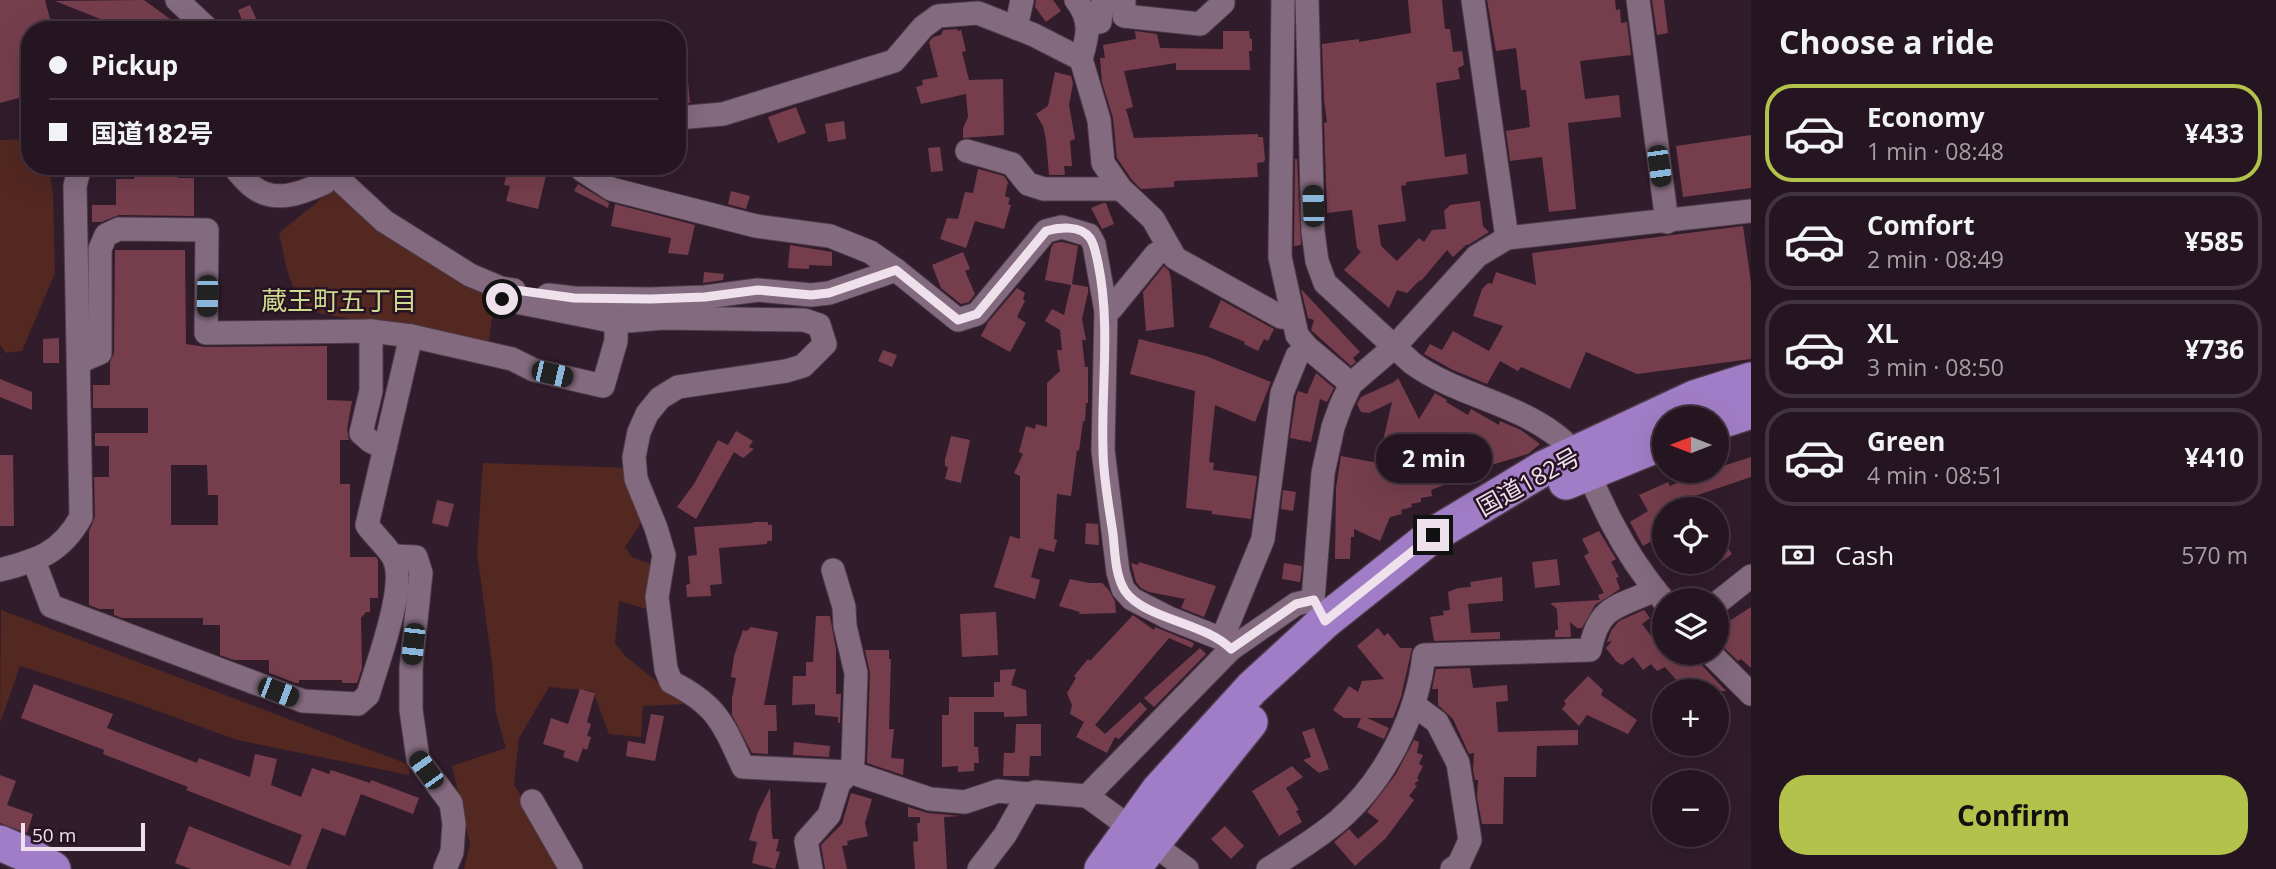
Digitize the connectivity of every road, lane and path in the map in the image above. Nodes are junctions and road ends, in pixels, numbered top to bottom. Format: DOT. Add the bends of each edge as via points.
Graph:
graph roads {
  1 [pos="945,0"];
  2 [pos="977,0"];
  3 [pos="1021,0"];
  4 [pos="1076,0"];
  5 [pos="1104,0"];
  6 [pos="1124,0"];
  7 [pos="1223,0"];
  8 [pos="1283,0"];
  9 [pos="1307,0"];
  10 [pos="1473,0"];
  11 [pos="1638,0"];
  12 [pos="185,2"];
  13 [pos="201,21"];
  14 [pos="1088,24"];
  15 [pos="1016,28"];
  16 [pos="1081,59"];
  17 [pos="686,117"];
  18 [pos="967,151"];
  19 [pos="77,175"];
  20 [pos="242,175"];
  21 [pos="326,175"];
  22 [pos="335,175"];
  23 [pos="589,175"];
  24 [pos="1121,189"];
  25 [pos="1751,211"];
  26 [pos="1667,222"];
  27 [pos="1507,238"];
  28 [pos="1170,249"];
  29 [pos="896,270"];
  30 [pos="501,288"];
  31 [pos="1106,311"];
  32 [pos="1293,318"];
  33 [pos="616,322"];
  34 [pos="371,331"];
  35 [pos="411,336"];
  36 [pos="1307,347"];
  37 [pos="1394,347"];
  38 [pos="79,362"];
  39 [pos="1751,380"];
  40 [pos="1351,384"];
  41 [pos="1751,411"];
  42 [pos="1729,418"];
  43 [pos="1652,445"];
  44 [pos="385,448"];
  45 [pos="1582,463"];
  46 [pos="394,556"];
  47 [pos="34,561"];
  48 [pos="0,570"];
  49 [pos="833,570"];
  50 [pos="1751,576"];
  51 [pos="1654,588"];
  52 [pos="1729,593"];
  53 [pos="1652,597"];
  54 [pos="1319,611"];
  55 [pos="1226,644"];
  56 [pos="1722,665"];
  57 [pos="1751,694"];
  58 [pos="1414,705"];
  59 [pos="850,772"];
  60 [pos="1028,794"];
  61 [pos="1087,796"];
  62 [pos="532,801"];
  63 [pos="1169,801"];
  64 [pos="0,843"];
  65 [pos="1150,850"];
  66 [pos="0,861"];
  67 [pos="1297,861"];
  68 [pos="20,869"];
  69 [pos="53,869"];
  70 [pos="445,869"];
  71 [pos="571,869"];
  72 [pos="811,869"];
  73 [pos="979,869"];
  74 [pos="1074,869"];
  75 [pos="1102,869"];
  76 [pos="1268,869"];
  77 [pos="1452,869"];
  1 -- 2 [label="street"];
  2 -- 15 [label="street" via="1009,15"];
  3 -- 15 [label="street"];
  4 -- 14 [label="street" via="1086,12"];
  5 -- 14 [label="street" via="1100,22"];
  6 -- 7 [label="street" via="1124,16 1200,24"];
  8 -- 32 [label="street" via="1280,257"];
  9 -- 37 [label="street" via="1317,261 1325,283"];
  10 -- 27 [label="street"];
  11 -- 26 [label="street"];
  12 -- 13 [label="street"];
  14 -- 16 [label="street"];
  15 -- 16 [label="street"];
  15 -- 17 [label="street" via="978,13 938,16 894,61 723,114"];
  16 -- 24 [label="street" via="1099,120 1103,163"];
  18 -- 24 [label="street" via="1012,164 1028,184 1044,189"];
  19 -- 38 [label="street"];
  20 -- 21 [label="street" via="253,187 285,196 324,183"];
  22 -- 30 [label="street" via="384,220 470,275"];
  23 -- 29 [label="street" via="611,190 756,226 830,236 870,252"];
  24 -- 28 [label="street" via="1153,219"];
  25 -- 26 [label="street"];
  26 -- 27 [label="street"];
  27 -- 37 [label="street" via="1477,256"];
  28 -- 31 [label="street" via="1156,254"];
  28 -- 32 [label="street" via="1175,258 1281,317"];
  29 -- 30 [label="street" via="811,295 758,290 705,297 587,298"];
  29 -- 31 [label="street" via="958,320 968,318 977,314 1046,231 1062,227 1089,235 1094,244"];
  30 -- 33 [label="street" via="502,299"];
  31 -- 55 [label="street" via="1102,450 1123,589 1132,599"];
  32 -- 36 [label="street" via="1297,335"];
  33 -- 35 [label="street" via="616,341 603,386"];
  33 -- 59 [label="street" via="804,320 819,325 825,344 803,366 678,387 660,397 639,432 634,457 636,480 664,555 657,597 671,682 693,693 723,721 743,767"];
  34 -- 35 [label="street"];
  34 -- 38 [label="street" via="206,333 207,230 119,229 106,234 100,249 100,353"];
  34 -- 44 [label="street" via="371,391 361,433"];
  35 -- 44 [label="street"];
  36 -- 40 [label="street"];
  36 -- 55 [label="street" via="1297,356 1282,393 1263,538"];
  37 -- 40 [label="street"];
  37 -- 45 [label="street" via="1427,375 1525,416 1557,435"];
  38 -- 47 [label="street" via="81,517 72,534"];
  39 -- 45 [label="highway, 国道182号" via="1694,398"];
  40 -- 54 [label="street" via="1333,427 1323,473"];
  41 -- 42 [label="highway"];
  43 -- 45 [label="highway, 国道182号"];
  44 -- 46 [label="street" via="367,525"];
  45 -- 51 [label="street" via="1615,529"];
  45 -- 54 [label="highway, 国道182号" via="1544,468"];
  45 -- 63 [label="highway, 国道182号" via="1401,583 1265,702"];
  46 -- 47 [label="street" via="399,576 396,594 368,695 358,704 303,701 51,606"];
  46 -- 70 [label="street" via="416,557 421,573 411,710 418,759 450,803 452,852"];
  47 -- 48 [label="street"];
  49 -- 59 [label="street" via="856,673"];
  50 -- 52 [label="street"];
  53 -- 58 [label="street" via="1602,615 1590,650 1424,655"];
  54 -- 55 [label="street" via="1296,604"];
  54 -- 63 [label="highway, 国道182号" via="1252,688"];
  55 -- 61 [label="street"];
  56 -- 57 [label="street"];
  58 -- 67 [label="street" via="1367,790"];
  58 -- 77 [label="street" via="1437,722 1458,763 1470,840 1460,863"];
  59 -- 60 [label="street" via="930,799 965,802 998,790"];
  59 -- 72 [label="street" via="839,783 829,816 806,841"];
  60 -- 61 [label="street"];
  60 -- 73 [label="street"];
  61 -- 65 [label="street"];
  62 -- 71 [label="street"];
  63 -- 65 [label="highway, 国道182号"];
  64 -- 69 [label="highway"];
  65 -- 74 [label="highway"];
  65 -- 75 [label="highway, 国道182号"];
  66 -- 68 [label="highway"];
  67 -- 76 [label="street"];
}
